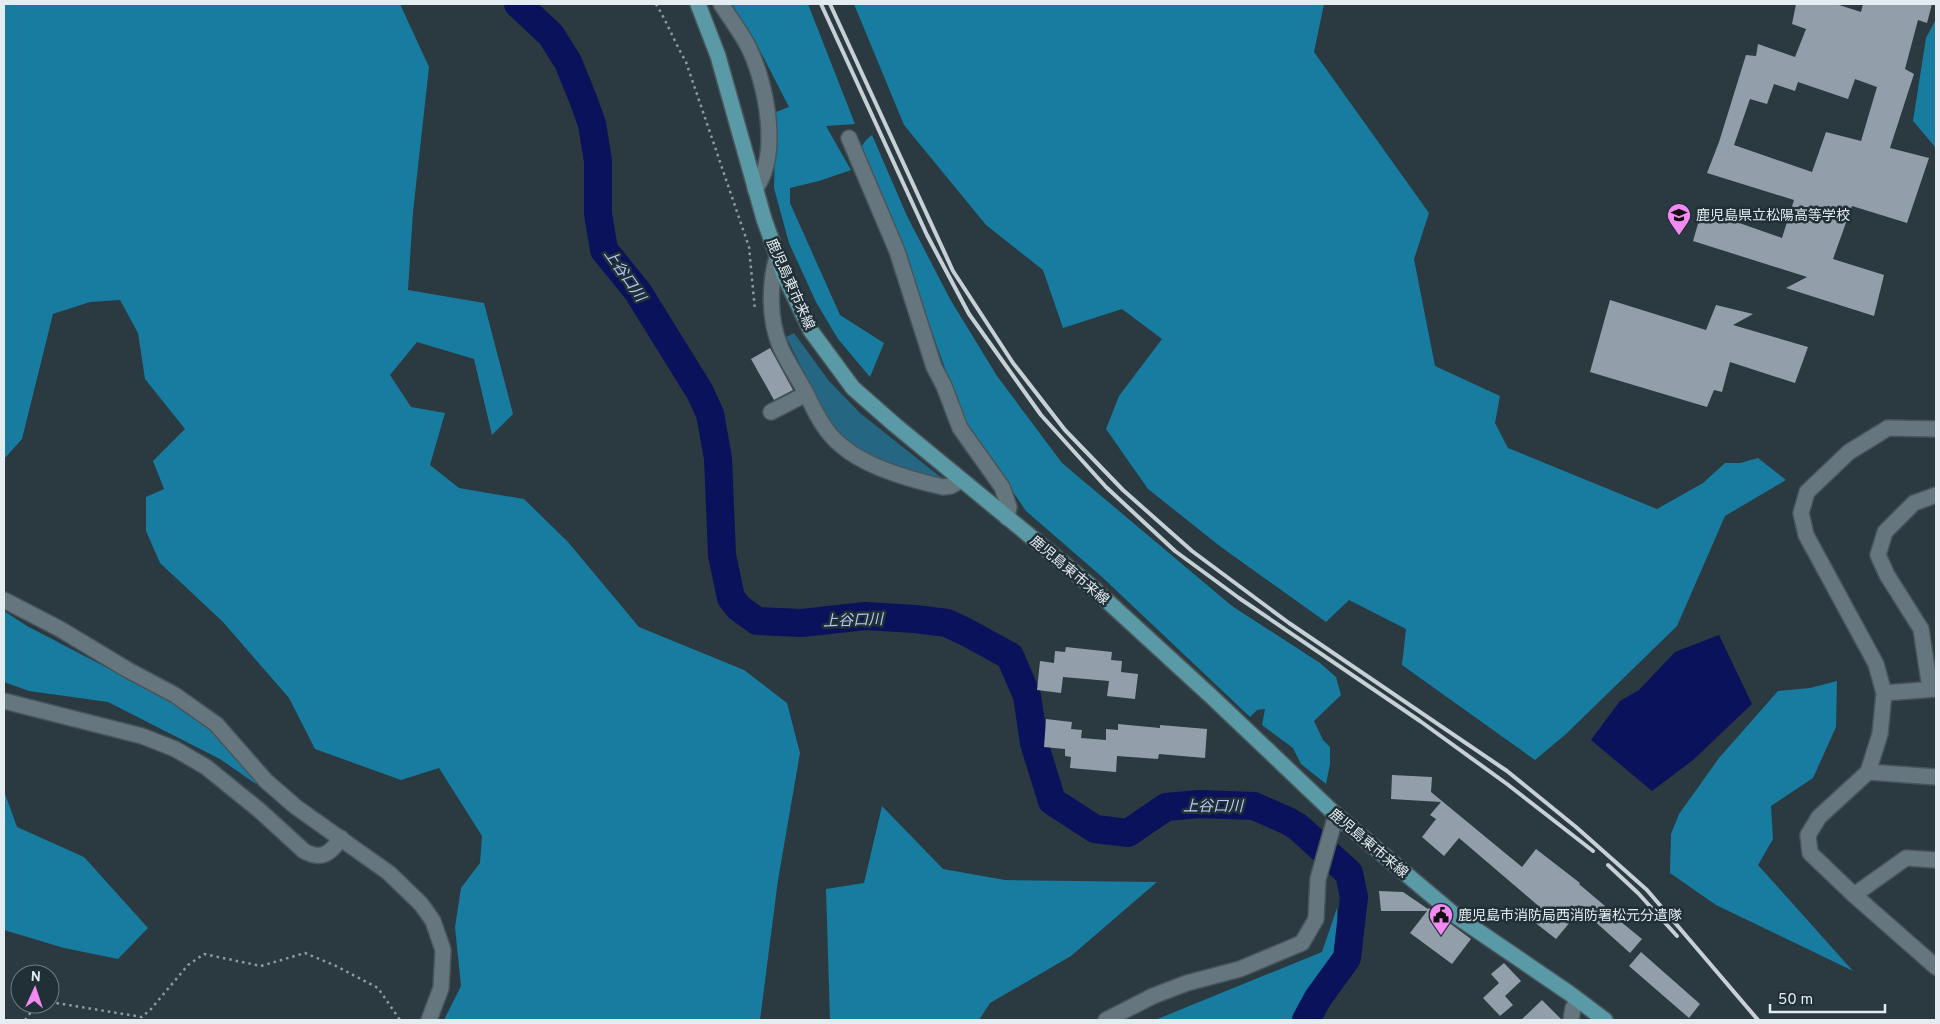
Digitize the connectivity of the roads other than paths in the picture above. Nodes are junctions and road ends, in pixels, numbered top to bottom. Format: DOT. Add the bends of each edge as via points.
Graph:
graph roads {
  1 [pos="698,4"];
  2 [pos="721,4"];
  3 [pos="849,138"];
  4 [pos="755,190"];
  5 [pos="777,257"];
  6 [pos="806,394"];
  7 [pos="771,412"];
  8 [pos="1936,428"];
  9 [pos="961,480"];
  10 [pos="1936,494"];
  11 [pos="1007,518"];
  12 [pos="4,600"];
  13 [pos="1933,688"];
  14 [pos="1884,693"];
  15 [pos="4,701"];
  16 [pos="1868,772"];
  17 [pos="1936,777"];
  18 [pos="1336,815"];
  19 [pos="342,838"];
  20 [pos="1936,860"];
  21 [pos="1854,895"];
  22 [pos="1936,967"];
  23 [pos="1578,1000"];
  24 [pos="429,1020"];
  25 [pos="1106,1020"];
  26 [pos="1571,1020"];
  27 [pos="1605,1020"];
  1 -- 4 [label="main road, 鹿児島東市来線" via="718,56"];
  2 -- 4 [label="street" via="748,46 760,77 765,104 769,143 767,166 763,180"];
  3 -- 11 [label="street" via="896,251 934,368 960,428 1002,487 1009,507"];
  4 -- 5 [label="main road, 鹿児島東市来線"];
  5 -- 6 [label="street" via="771,291 774,321 780,346"];
  5 -- 9 [label="main road, 鹿児島東市来線" via="811,332 853,388"];
  6 -- 7 [label="street"];
  6 -- 9 [label="street" via="831,435 856,456 893,472 944,487"];
  8 -- 14 [label="street" via="1888,428 1849,452 1807,492 1801,513 1806,535 1876,664"];
  9 -- 11 [label="main road, 鹿児島東市来線"];
  10 -- 13 [label="street" via="1914,503 1885,532 1878,555 1920,629"];
  11 -- 18 [label="main road, 鹿児島東市来線" via="1092,587"];
  12 -- 19 [label="street" via="175,695 216,724 266,781 296,807"];
  13 -- 14 [label="street"];
  14 -- 16 [label="street" via="1880,734"];
  15 -- 19 [label="street" via="142,736 174,749 206,767 312,855 327,854"];
  16 -- 17 [label="street"];
  16 -- 21 [label="street" via="1819,817 1808,835 1810,853"];
  18 -- 23 [label="main road, 鹿児島東市来線" via="1456,916"];
  18 -- 25 [label="street" via="1318,879 1316,919 1302,943 1240,969 1153,996"];
  19 -- 24 [label="street" via="389,874 421,904 433,921 443,950 441,988"];
  20 -- 21 [label="street" via="1906,858"];
  21 -- 22 [label="street"];
  23 -- 26 [label="street"];
  23 -- 27 [label="main road, 鹿児島東市来線"];
}
